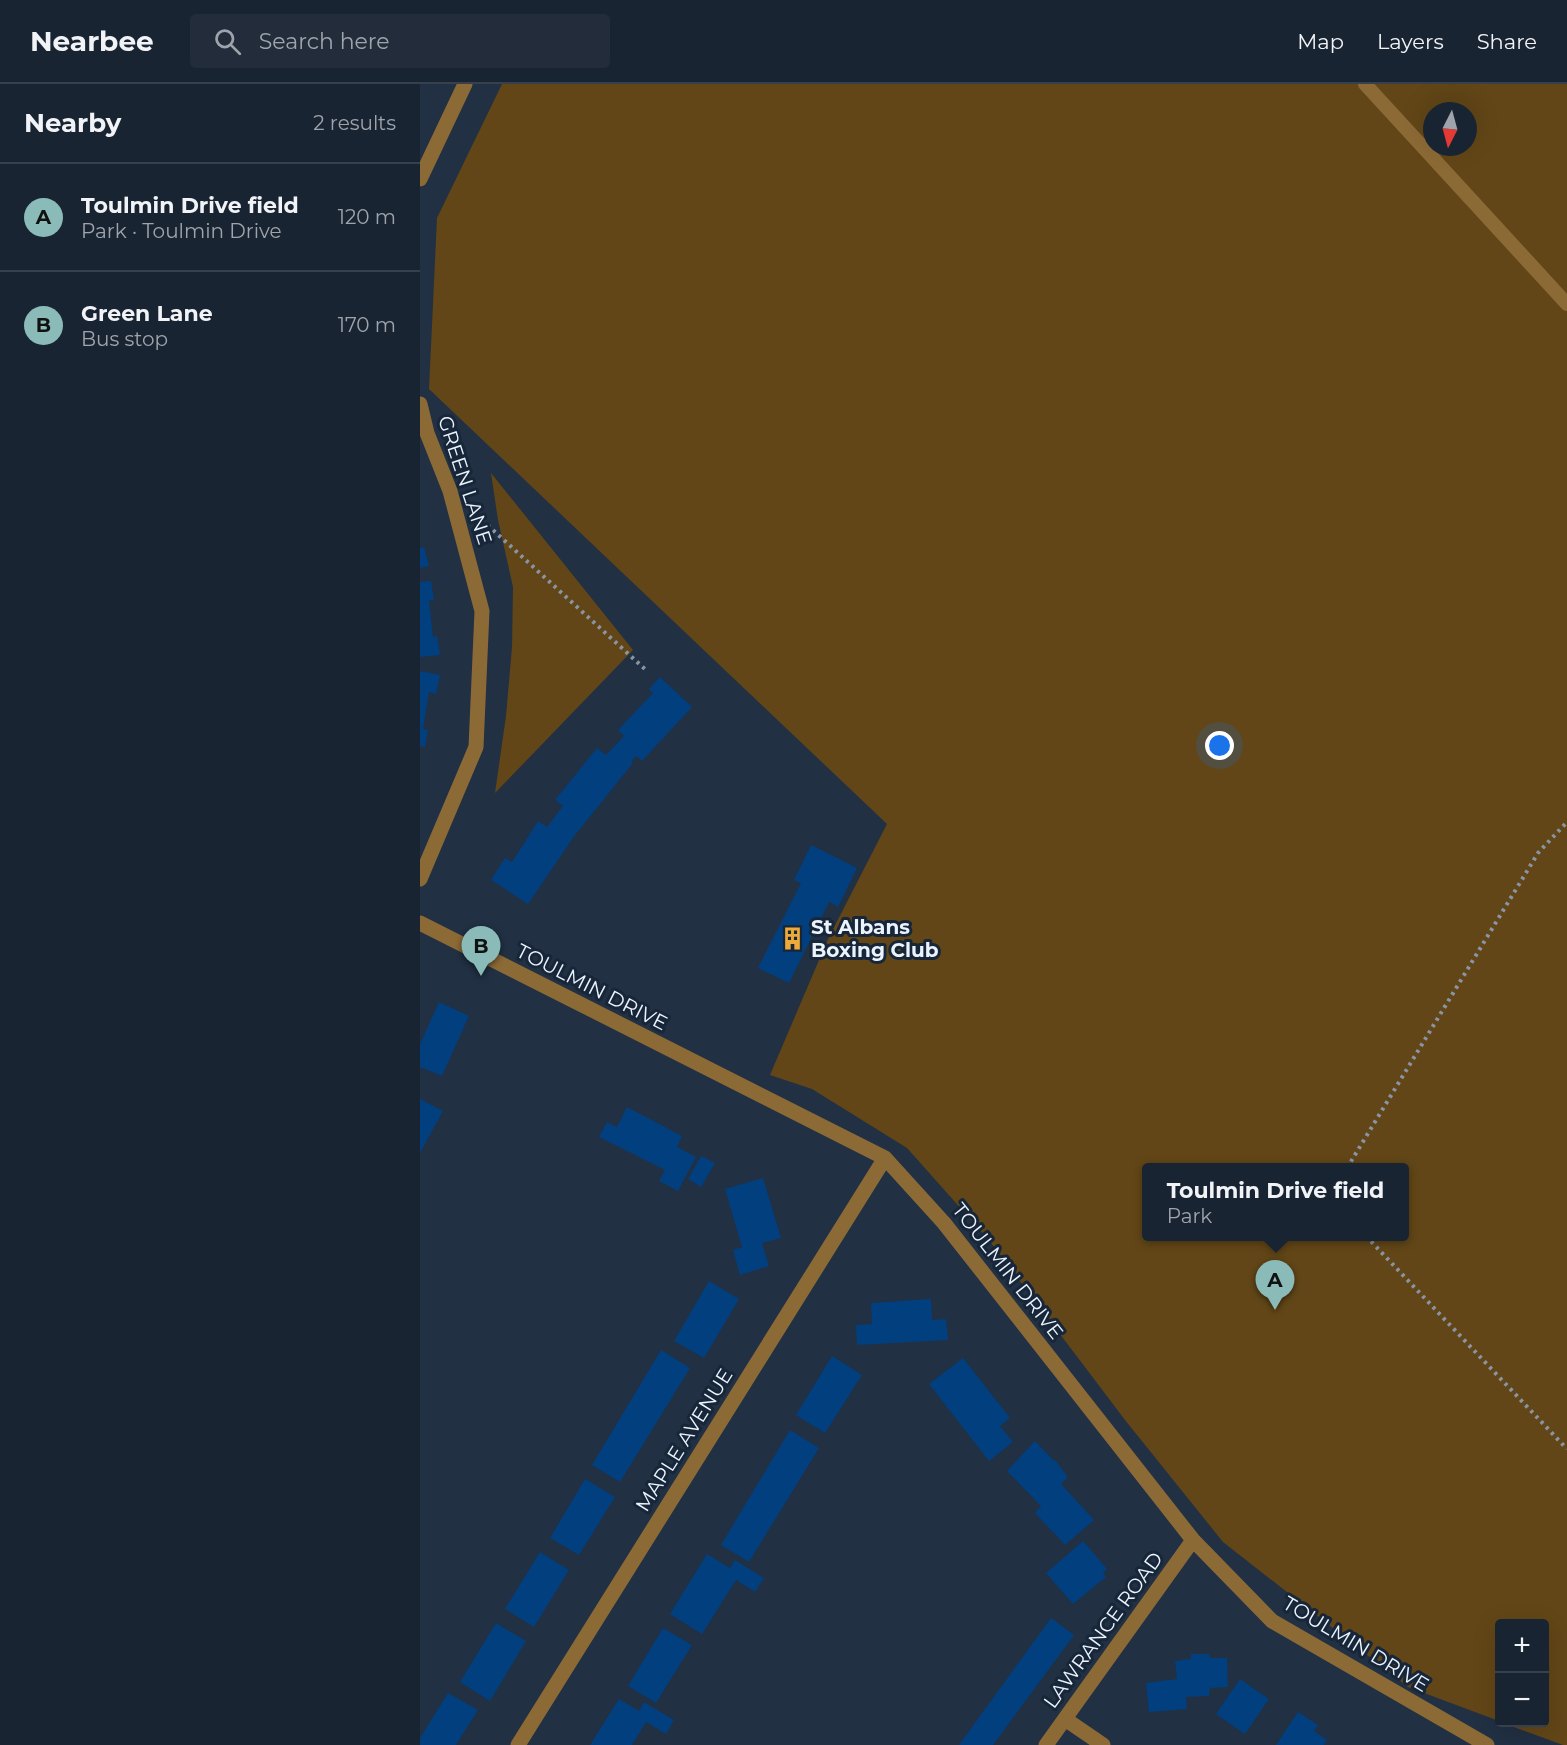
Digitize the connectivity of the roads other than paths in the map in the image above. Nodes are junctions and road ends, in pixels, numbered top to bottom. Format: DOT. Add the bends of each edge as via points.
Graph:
graph roads {
  1 [pos="465,84"];
  2 [pos="1365,84"];
  3 [pos="420,179"];
  4 [pos="1567,304"];
  5 [pos="420,404"];
  6 [pos="420,879"];
  7 [pos="420,923"];
  8 [pos="885,1158"];
  9 [pos="1193,1540"];
  10 [pos="1065,1719"];
  11 [pos="518,1745"];
  12 [pos="1046,1745"];
  13 [pos="1103,1745"];
  14 [pos="1486,1745"];
  1 -- 3 [label="street"];
  2 -- 4 [label="lane"];
  5 -- 6 [label="street, GREEN LANE" via="450,491 482,610 477,747"];
  7 -- 8 [label="street, TOULMIN DRIVE"];
  8 -- 9 [label="street, TOULMIN DRIVE" via="944,1223"];
  8 -- 11 [label="street, MAPLE AVENUE"];
  9 -- 10 [label="street, LAWRANCE ROAD"];
  9 -- 14 [label="street, TOULMIN DRIVE" via="1272,1621"];
  10 -- 12 [label="street, LAWRANCE ROAD"];
  10 -- 13 [label="street"];
}
